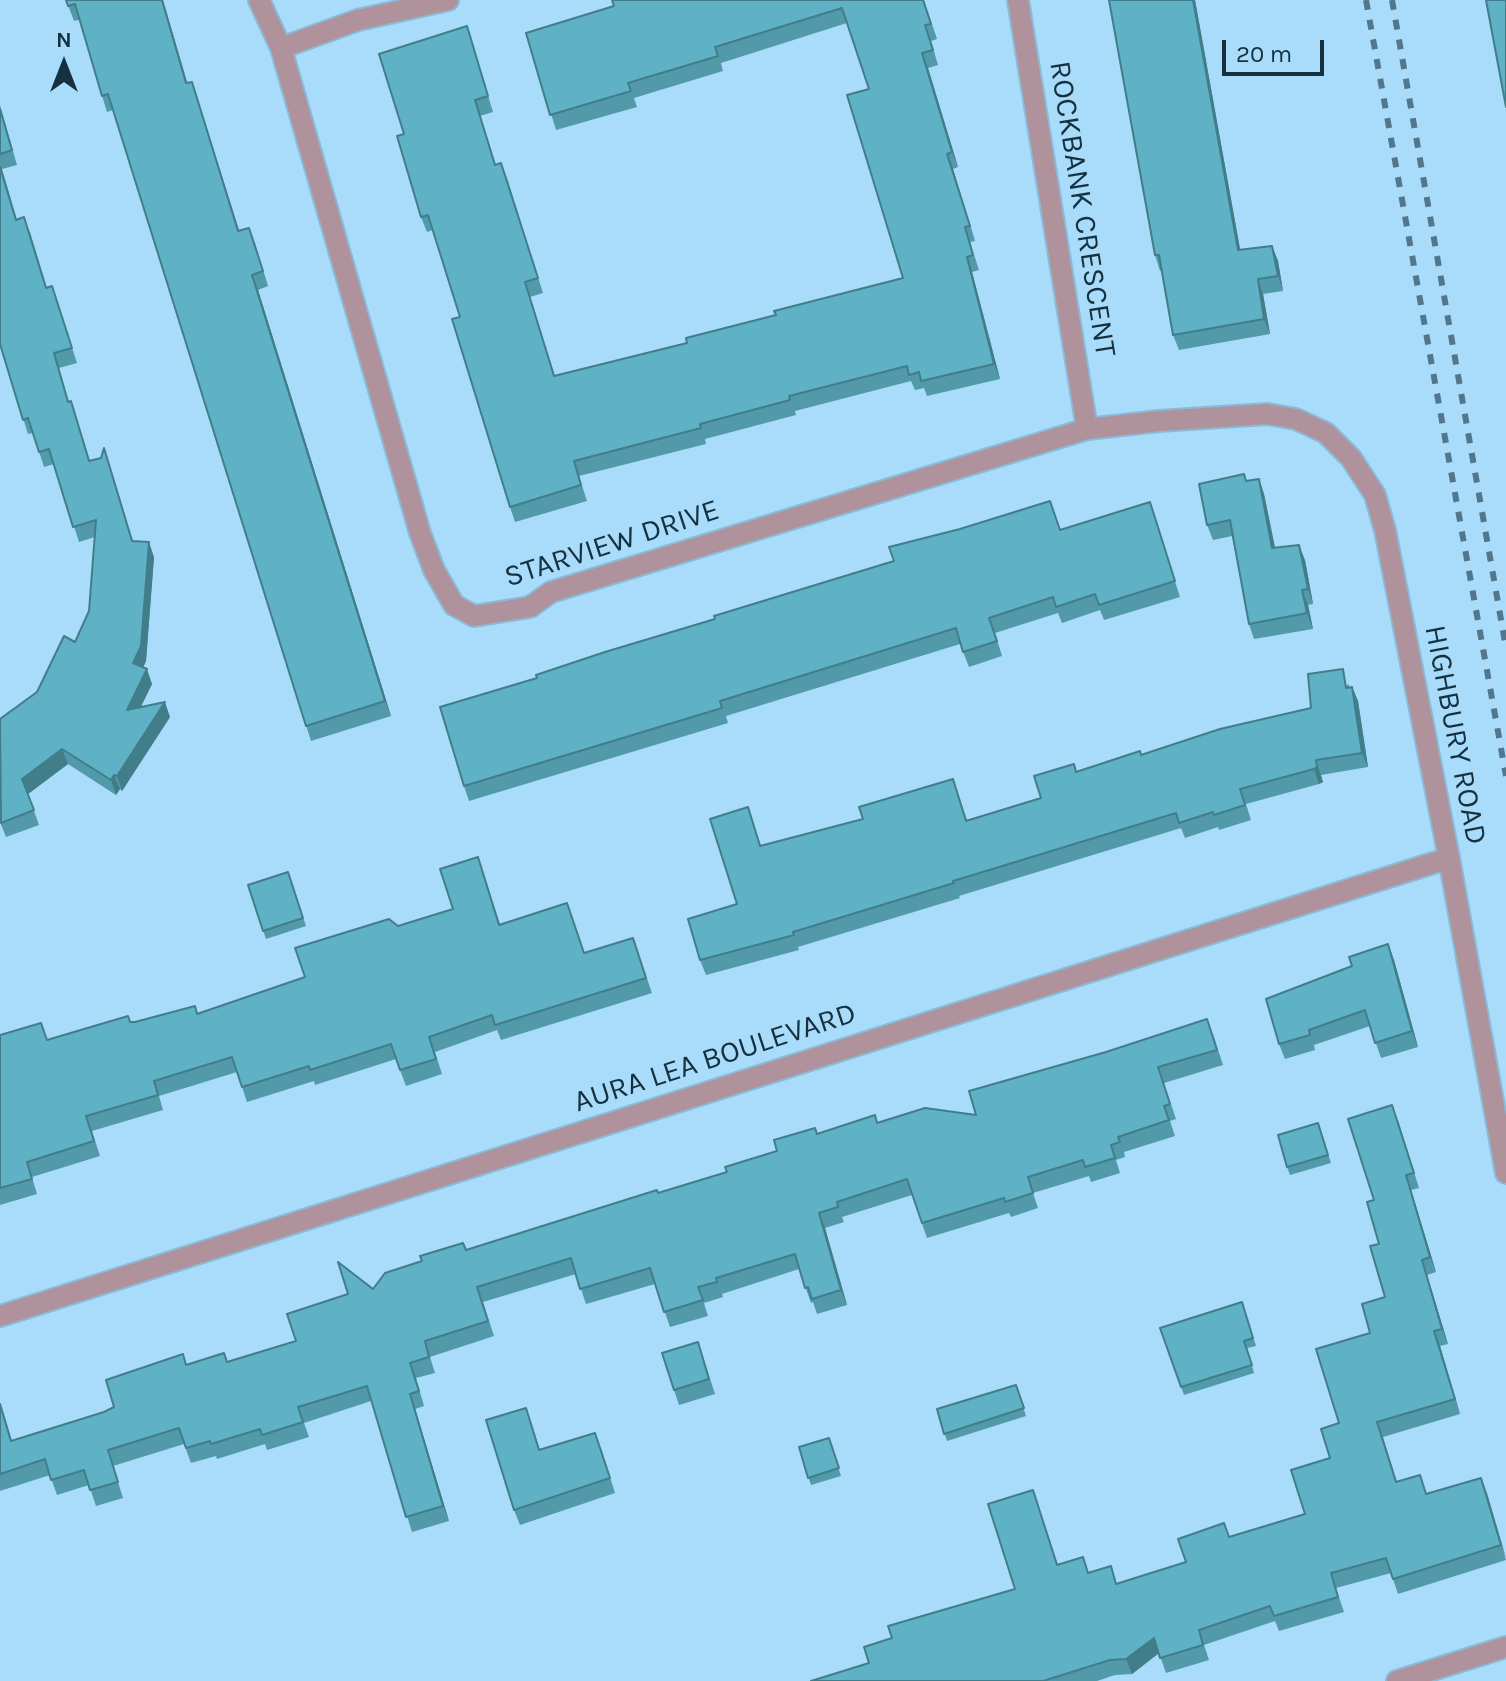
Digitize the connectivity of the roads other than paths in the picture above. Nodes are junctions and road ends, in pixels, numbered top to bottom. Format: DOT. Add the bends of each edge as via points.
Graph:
graph roads {
  1 [pos="259,0"];
  2 [pos="448,0"];
  3 [pos="1018,0"];
  4 [pos="281,48"];
  5 [pos="1087,429"];
  6 [pos="1351,458"];
  7 [pos="1449,858"];
  8 [pos="1506,1173"];
  9 [pos="0,1316"];
  10 [pos="1506,1647"];
  11 [pos="1397,1681"];
  1 -- 4 [label="street, STARVIEW DRIVE"];
  2 -- 4 [label="street" via="358,20"];
  3 -- 5 [label="street, ROCKBANK CRESCENT"];
  4 -- 5 [label="street, STARVIEW DRIVE" via="420,533 454,605 474,616 530,607 551,592"];
  5 -- 6 [label="street, STARVIEW DRIVE" via="1267,414 1296,419 1326,433"];
  6 -- 7 [label="street, HIGHBURY ROAD" via="1375,495 1385,530"];
  7 -- 8 [label="street, HIGHBURY ROAD"];
  7 -- 9 [label="street, AURA LEA BOULEVARD"];
  10 -- 11 [label="street"];
}
